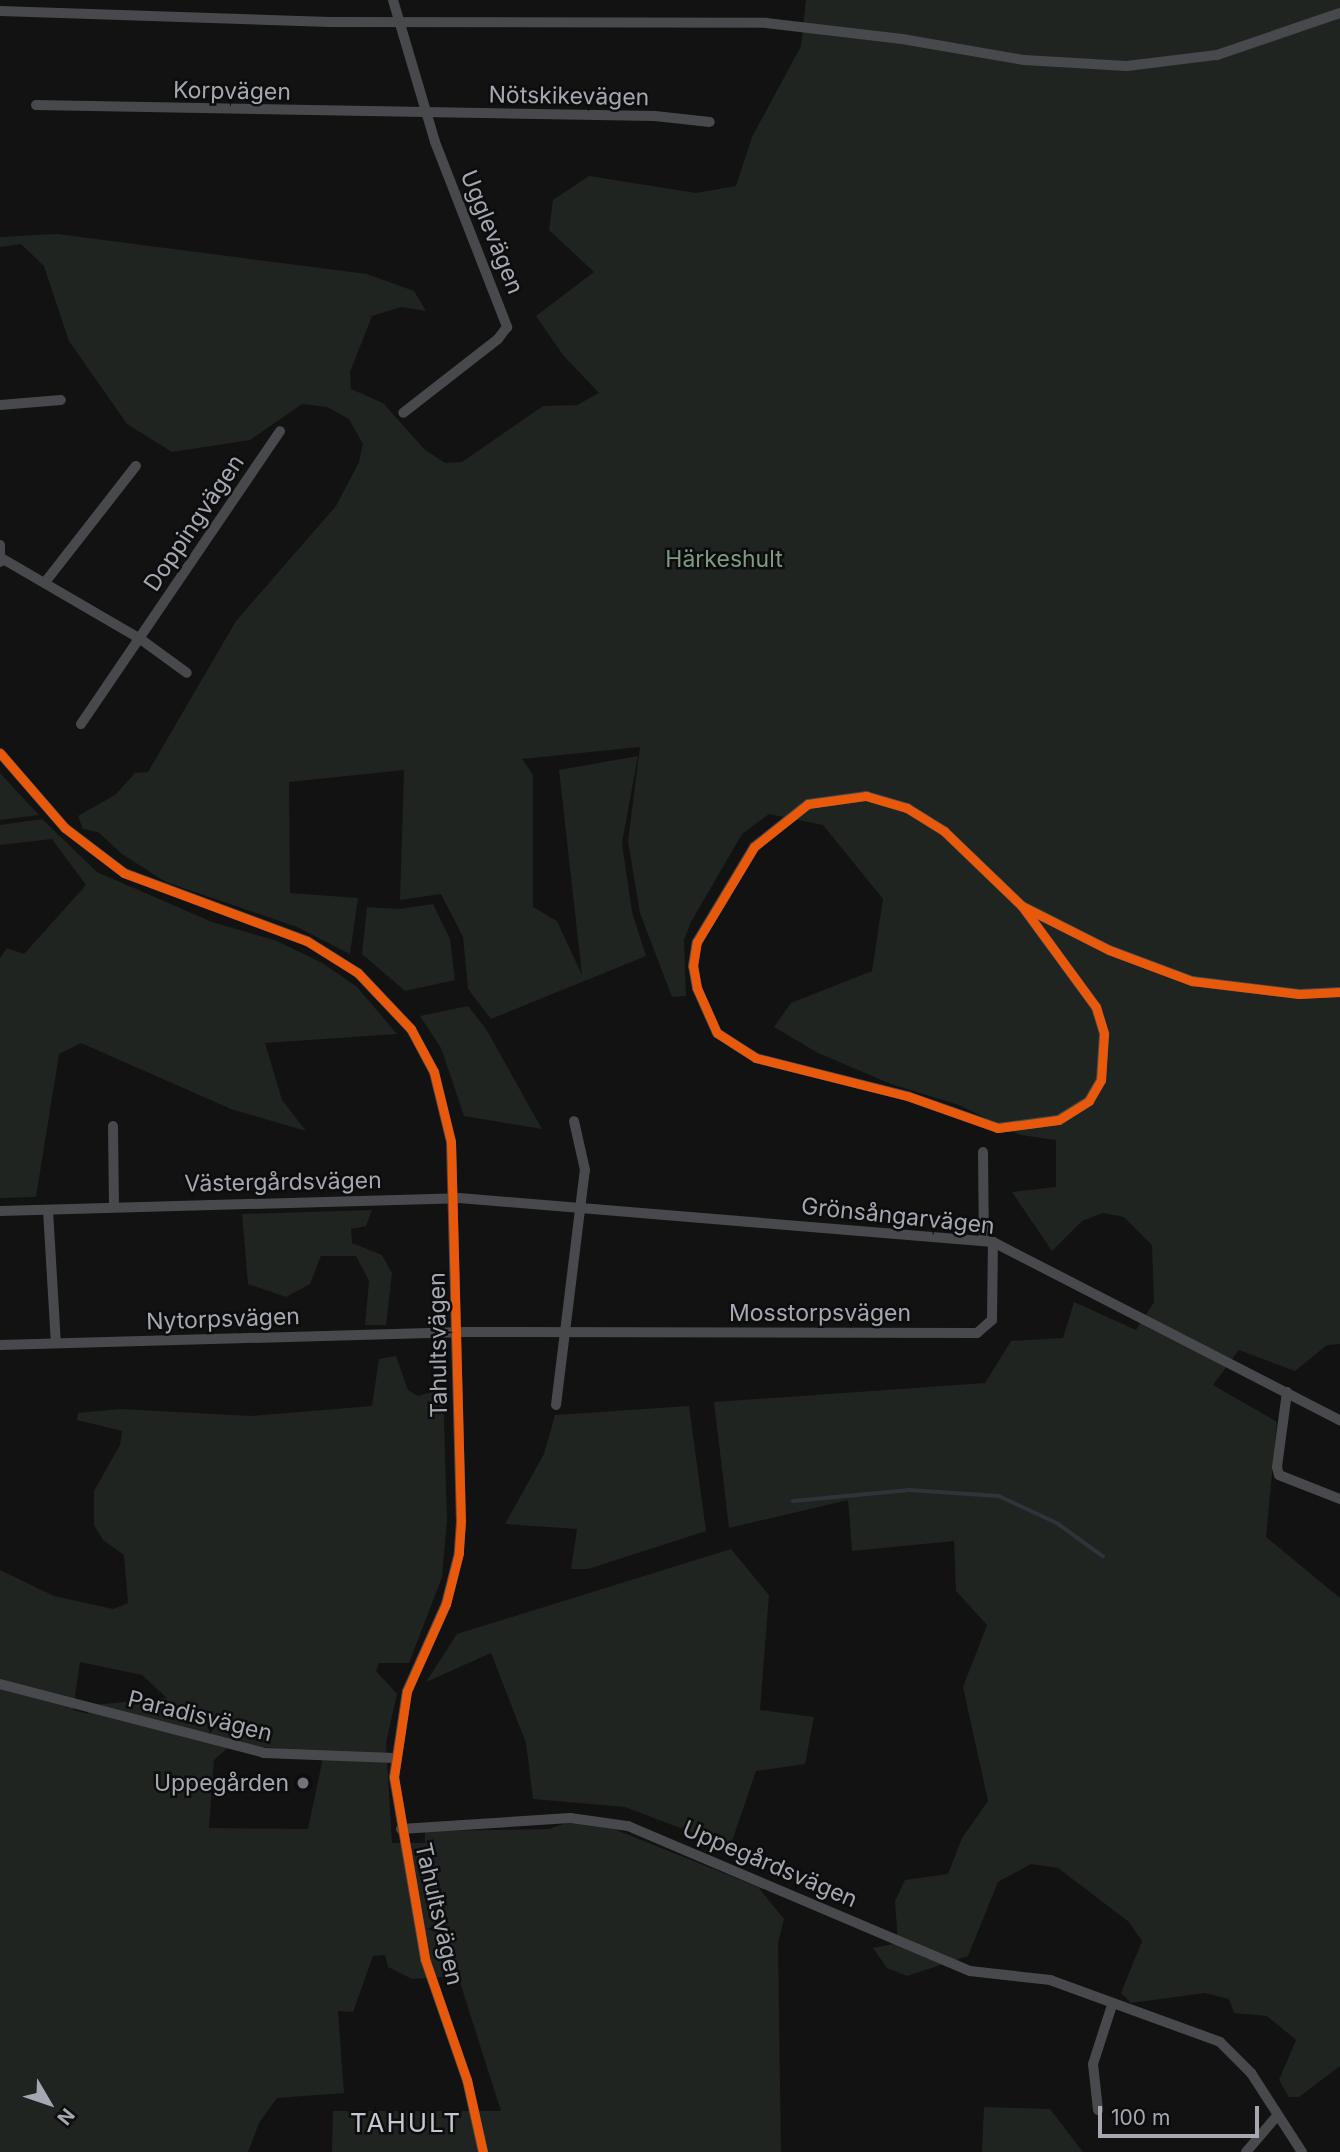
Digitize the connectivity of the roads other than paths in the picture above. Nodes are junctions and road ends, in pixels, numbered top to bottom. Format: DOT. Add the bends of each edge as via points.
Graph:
graph roads {
  1 [pos="393,0"];
  2 [pos="0,11"];
  3 [pos="1340,13"];
  4 [pos="403,23"];
  5 [pos="36,105"];
  6 [pos="428,115"];
  7 [pos="710,122"];
  8 [pos="61,400"];
  9 [pos="0,405"];
  10 [pos="403,414"];
  11 [pos="281,431"];
  12 [pos="136,466"];
  13 [pos="0,545"];
  14 [pos="1,561"];
  15 [pos="46,581"];
  16 [pos="139,638"];
  17 [pos="187,673"];
  18 [pos="81,724"];
  19 [pos="0,753"];
  20 [pos="1022,906"];
  21 [pos="1340,992"];
  22 [pos="574,1121"];
  23 [pos="113,1126"];
  24 [pos="983,1152"];
  25 [pos="453,1199"];
  26 [pos="114,1205"];
  27 [pos="579,1205"];
  28 [pos="48,1210"];
  29 [pos="0,1211"];
  30 [pos="989,1241"];
  31 [pos="452,1332"];
  32 [pos="562,1332"];
  33 [pos="56,1343"];
  34 [pos="0,1345"];
  35 [pos="1287,1392"];
  36 [pos="556,1405"];
  37 [pos="1340,1420"];
  38 [pos="1340,1499"];
  39 [pos="0,1684"];
  40 [pos="394,1758"];
  41 [pos="401,1829"];
  42 [pos="1112,2005"];
  43 [pos="1098,2110"];
  44 [pos="1277,2116"];
  45 [pos="483,2152"];
  46 [pos="1246,2152"];
  47 [pos="1302,2152"];
  1 -- 4 [label="street, Ugglevägen"];
  2 -- 4 [label="street"];
  3 -- 4 [label="street" via="1217,55 1126,66 1024,60 766,23"];
  4 -- 6 [label="street, Ugglevägen"];
  5 -- 6 [label="street, Korpvägen"];
  6 -- 7 [label="street, Nötskikevägen" via="655,116"];
  6 -- 10 [label="street, Ugglevägen" via="507,327"];
  8 -- 9 [label="street"];
  11 -- 16 [label="street, Doppingvägen"];
  12 -- 15 [label="street"];
  13 -- 14 [label="street"];
  14 -- 15 [label="street"];
  15 -- 16 [label="street"];
  16 -- 17 [label="street"];
  16 -- 18 [label="street, Doppingvägen"];
  19 -- 25 [label="street, Tahultsvägen" via="65,828 124,873 307,942 358,973 381,994 411,1029 434,1072 447,1118"];
  20 -- 20 [label="street" via="1096,1007 1104,1034 1101,1080 1089,1101 1058,1120 998,1128 907,1096 756,1058 717,1033 697,988 693,966 696,942 727,885 754,847 808,804 866,796 907,808 964,845"];
  20 -- 21 [label="street" via="1109,950 1192,981 1299,994"];
  22 -- 27 [label="street" via="586,1170"];
  23 -- 26 [label="street"];
  24 -- 30 [label="street, Mosstorpsvägen"];
  25 -- 26 [label="street, Västergårdsvägen"];
  25 -- 27 [label="street, Grönsångarvägen"];
  25 -- 31 [label="street, Tahultsvägen"];
  26 -- 28 [label="street, Västergårdsvägen"];
  27 -- 30 [label="street, Grönsångarvägen"];
  27 -- 32 [label="street"];
  28 -- 29 [label="street, Västergårdsvägen"];
  28 -- 33 [label="street"];
  30 -- 32 [label="street, Mosstorpsvägen" via="992,1320 977,1333"];
  30 -- 35 [label="street, Grönsångarvägen"];
  31 -- 32 [label="street, Mosstorpsvägen"];
  31 -- 33 [label="street, Nytorpsvägen"];
  31 -- 40 [label="street, Tahultsvägen" via="459,1553 446,1604 407,1691"];
  32 -- 36 [label="street"];
  33 -- 34 [label="street, Nytorpsvägen"];
  35 -- 37 [label="street, Grönsångarvägen"];
  35 -- 38 [label="street" via="1279,1475"];
  39 -- 40 [label="street, Paradisvägen" via="264,1753"];
  40 -- 41 [label="street, Tahultsvägen"];
  41 -- 42 [label="street, Uppegårdsvägen" via="557,1819 615,1822 970,1971 1051,1980"];
  41 -- 45 [label="street, Tahultsvägen" via="425,1959 467,2080"];
  42 -- 43 [label="street" via="1093,2064"];
  42 -- 44 [label="street, Uppegårdsvägen" via="1220,2042 1251,2073"];
  44 -- 46 [label="street"];
  44 -- 47 [label="street, Uppegårdsvägen"];
}
